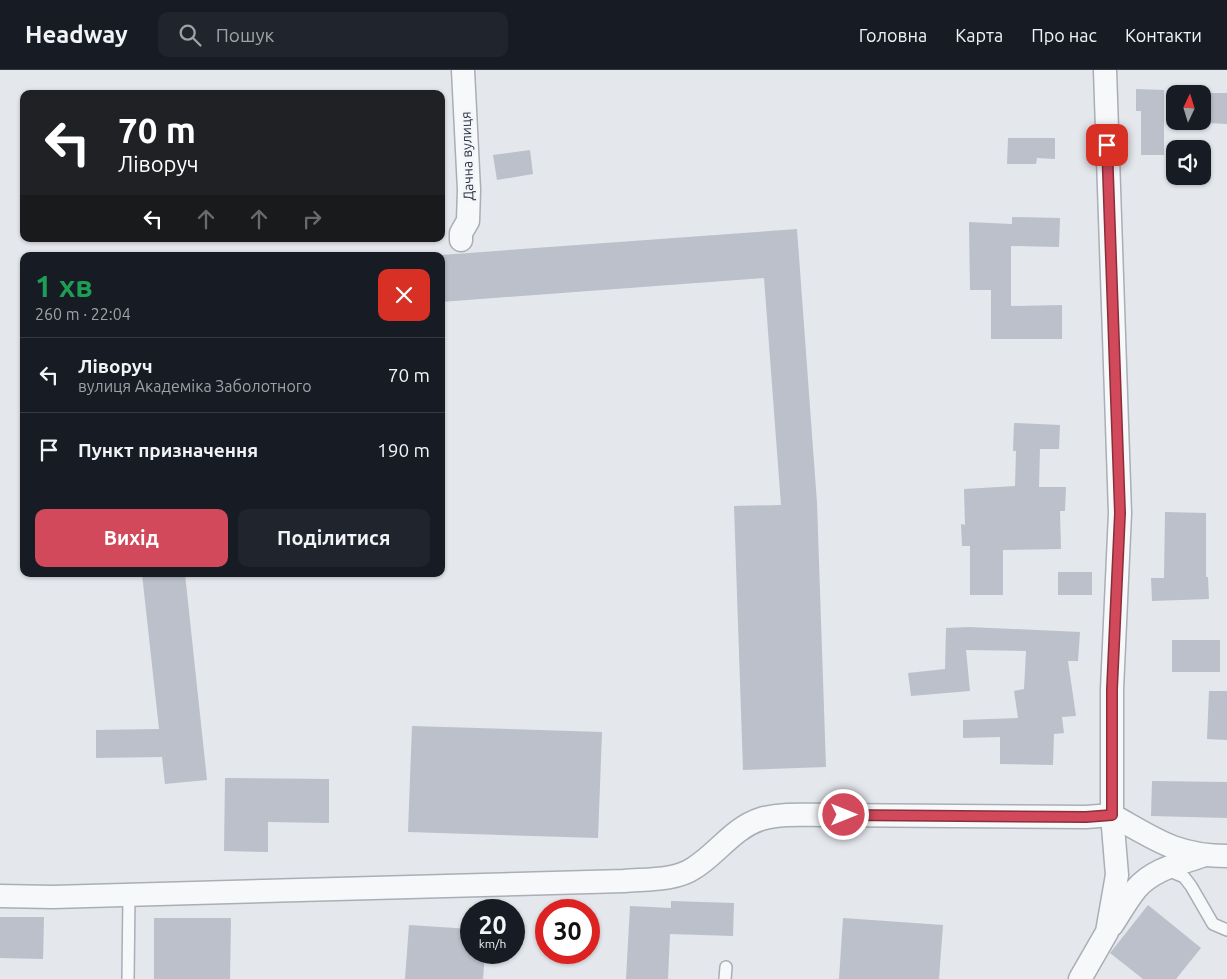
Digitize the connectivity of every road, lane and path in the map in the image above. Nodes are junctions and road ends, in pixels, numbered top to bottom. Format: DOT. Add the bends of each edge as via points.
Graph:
graph roads {
  1 [pos="463,70"];
  2 [pos="1105,70"];
  3 [pos="461,240"];
  4 [pos="1112,815"];
  5 [pos="1202,856"];
  6 [pos="1227,856"];
  7 [pos="1164,868"];
  8 [pos="129,895"];
  9 [pos="0,896"];
  10 [pos="1227,930"];
  11 [pos="1107,932"];
  12 [pos="128,979"];
  13 [pos="1080,979"];
  1 -- 3 [label="street, Дачна вулиця" via="469,190 468,220"];
  2 -- 4 [label="street" via="1120,513 1112,689"];
  4 -- 5 [label="street" via="1165,845"];
  4 -- 8 [label="street" via="826,814 762,818 742,827 694,869 660,878"];
  4 -- 11 [label="street" via="1117,875"];
  5 -- 6 [label="street"];
  5 -- 7 [label="street"];
  7 -- 10 [label="lane" via="1184,877 1213,924"];
  7 -- 11 [label="street" via="1137,888"];
  8 -- 9 [label="street"];
  8 -- 12 [label="lane"];
  11 -- 13 [label="street"];
}
